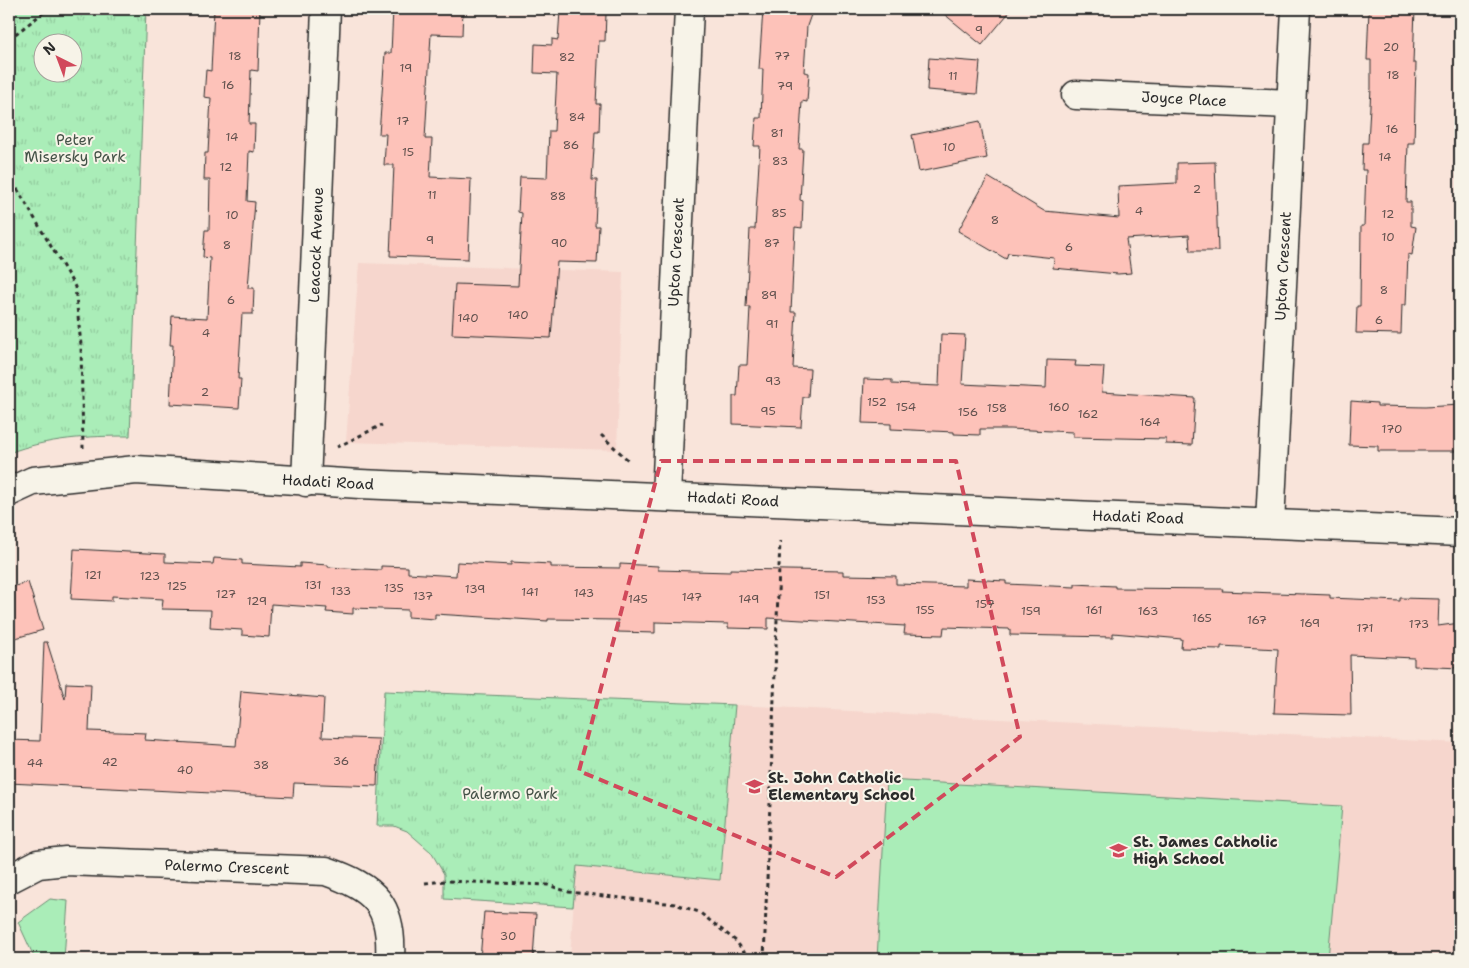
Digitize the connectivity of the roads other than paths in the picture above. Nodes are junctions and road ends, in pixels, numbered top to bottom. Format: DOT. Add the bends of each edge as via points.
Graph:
graph roads {
  1 [pos="326,9"];
  2 [pos="689,9"];
  3 [pos="1296,9"];
  4 [pos="1076,95"];
  5 [pos="1291,104"];
  6 [pos="306,482"];
  7 [pos="9,492"];
  8 [pos="666,496"];
  9 [pos="1270,523"];
  10 [pos="1460,532"];
  11 [pos="9,879"];
  12 [pos="390,959"];
  1 -- 6 [label="street, Leacock Avenue"];
  2 -- 8 [label="street, Upton Crescent"];
  3 -- 5 [label="street, Upton Crescent"];
  4 -- 5 [label="street, Joyce Place"];
  5 -- 9 [label="street, Upton Crescent"];
  6 -- 7 [label="street, Hadati Road" via="136,470 32,482"];
  6 -- 8 [label="street, Hadati Road"];
  8 -- 9 [label="street, Hadati Road"];
  9 -- 10 [label="street, Hadati Road"];
  11 -- 12 [label="street, Palermo Crescent" via="38,864 66,861 326,870 348,878 369,892 387,915"];
}
